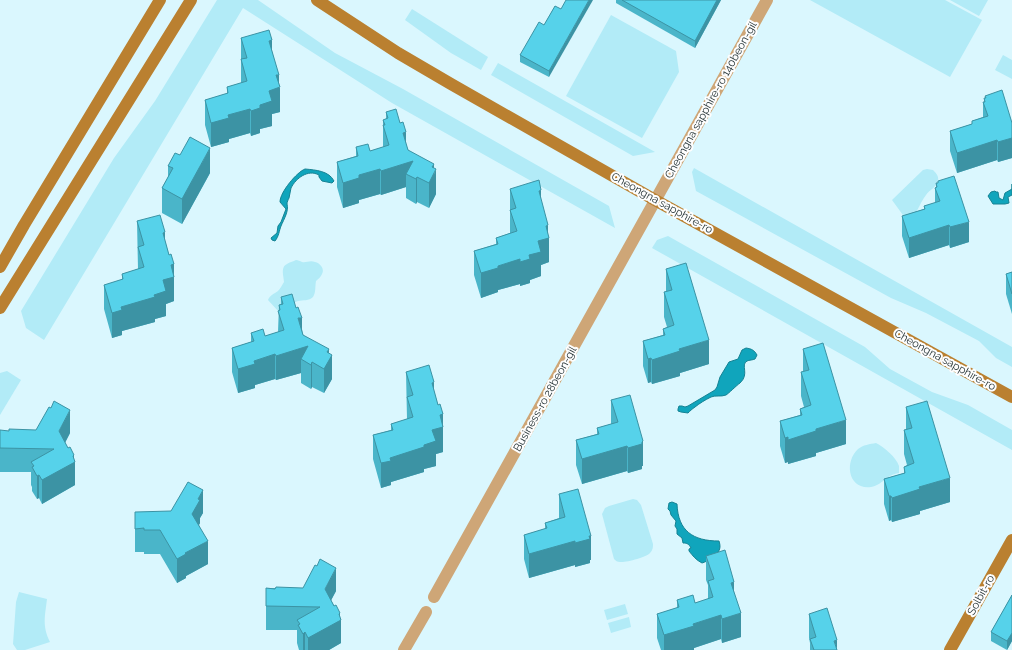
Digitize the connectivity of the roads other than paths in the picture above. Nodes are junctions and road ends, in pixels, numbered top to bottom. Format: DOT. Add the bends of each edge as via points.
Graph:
graph roads {
  1 [pos="160,0"];
  2 [pos="191,0"];
  3 [pos="317,0"];
  4 [pos="767,0"];
  5 [pos="655,200"];
  6 [pos="0,267"];
  7 [pos="0,308"];
  8 [pos="1012,397"];
  9 [pos="1012,540"];
  10 [pos="434,597"];
  11 [pos="426,612"];
  12 [pos="404,650"];
  13 [pos="950,650"];
  1 -- 6 [label="street"];
  2 -- 7 [label="street"];
  3 -- 5 [label="street, Cheongna sapphire-ro" via="398,53"];
  4 -- 5 [label="street, Cheongna sapphire-ro 140beon-gil"];
  5 -- 8 [label="street, Cheongna sapphire-ro"];
  5 -- 10 [label="street, Business-ro 28beon-gil"];
  9 -- 13 [label="street, Solbit-ro"];
  11 -- 12 [label="street"];
}
